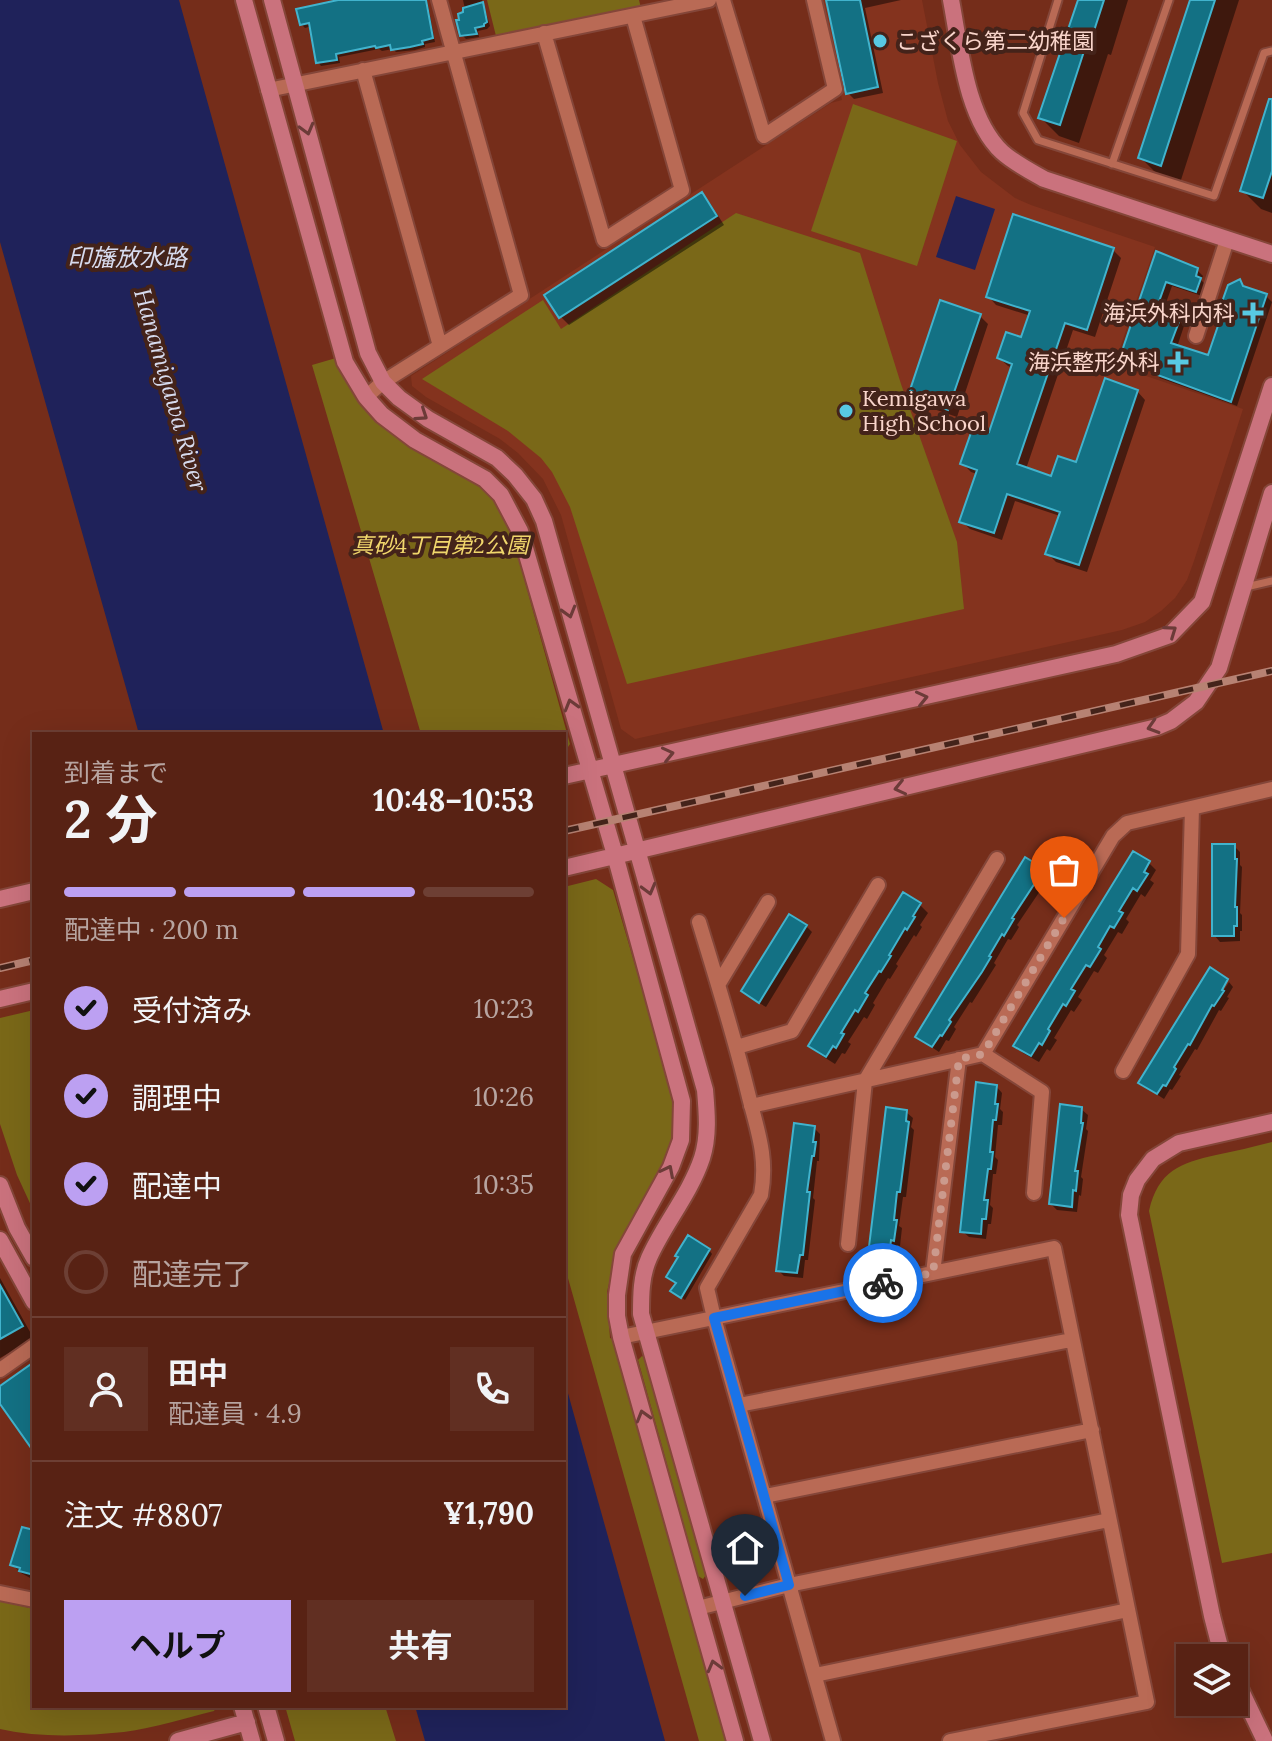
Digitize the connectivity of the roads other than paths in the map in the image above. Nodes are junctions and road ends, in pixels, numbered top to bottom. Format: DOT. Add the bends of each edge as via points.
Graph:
graph roads {
  1 [pos="244,0"];
  2 [pos="272,0"];
  3 [pos="439,0"];
  4 [pos="709,0"];
  5 [pos="723,0"];
  6 [pos="814,0"];
  7 [pos="951,0"];
  8 [pos="1058,0"];
  9 [pos="1169,0"];
  10 [pos="633,16"];
  11 [pos="544,33"];
  12 [pos="1272,51"];
  13 [pos="453,52"];
  14 [pos="363,70"];
  15 [pos="295,85"];
  16 [pos="268,90"];
  17 [pos="1112,164"];
  18 [pos="1227,240"];
  19 [pos="1272,254"];
  20 [pos="1196,336"];
  21 [pos="440,346"];
  22 [pos="383,382"];
  23 [pos="1272,386"];
  24 [pos="366,397"];
  25 [pos="1272,494"];
  26 [pos="1272,581"];
  27 [pos="1244,588"];
  28 [pos="613,766"];
  29 [pos="590,770"];
  30 [pos="566,776"];
  31 [pos="1272,789"];
  32 [pos="1192,808"];
  33 [pos="638,849"];
  34 [pos="615,855"];
  35 [pos="997,859"];
  36 [pos="566,867"];
  37 [pos="878,885"];
  38 [pos="32,891"];
  39 [pos="0,899"];
  40 [pos="768,902"];
  41 [pos="699,922"];
  42 [pos="718,985"];
  43 [pos="32,991"];
  44 [pos="0,999"];
  45 [pos="737,1047"];
  46 [pos="983,1054"];
  47 [pos="959,1059"];
  48 [pos="1123,1071"];
  49 [pos="865,1081"];
  50 [pos="751,1106"];
  51 [pos="1272,1122"];
  52 [pos="0,1185"];
  53 [pos="1034,1193"];
  54 [pos="0,1240"];
  55 [pos="848,1244"];
  56 [pos="32,1254"];
  57 [pos="933,1273"];
  58 [pos="32,1298"];
  59 [pos="714,1318"];
  60 [pos="645,1332"];
  61 [pos="621,1337"];
  62 [pos="1071,1340"];
  63 [pos="32,1347"];
  64 [pos="0,1370"];
  65 [pos="739,1405"];
  66 [pos="1092,1430"];
  67 [pos="765,1496"];
  68 [pos="1109,1520"];
  69 [pos="789,1585"];
  70 [pos="0,1593"];
  71 [pos="32,1600"];
  72 [pos="723,1601"];
  73 [pos="698,1608"];
  74 [pos="1128,1610"];
  75 [pos="1219,1644"];
  76 [pos="815,1675"];
  77 [pos="1248,1705"];
  78 [pos="267,1708"];
  79 [pos="244,1714"];
  80 [pos="178,1741"];
  81 [pos="252,1741"];
  82 [pos="276,1741"];
  83 [pos="735,1741"];
  84 [pos="762,1741"];
  85 [pos="833,1741"];
  86 [pos="950,1741"];
  87 [pos="1265,1741"];
  1 -- 16 [label="street"];
  2 -- 15 [label="street"];
  3 -- 13 [label="street"];
  4 -- 10 [label="street"];
  5 -- 6 [label="street" via="764,136 835,89"];
  7 -- 18 [label="street" via="973,106 1001,151 1044,179"];
  8 -- 17 [label="lane" via="1023,113 1038,140"];
  9 -- 17 [label="lane"];
  10 -- 11 [label="street"];
  10 -- 11 [label="street" via="682,190 604,240"];
  11 -- 13 [label="street"];
  12 -- 17 [label="lane" via="1264,53 1214,196"];
  13 -- 14 [label="street"];
  13 -- 21 [label="street" via="521,295"];
  14 -- 15 [label="street"];
  14 -- 21 [label="street"];
  15 -- 16 [label="street"];
  15 -- 22 [label="street, one-way" via="368,353"];
  16 -- 24 [label="street" via="345,362"];
  18 -- 19 [label="street"];
  18 -- 20 [label="street"];
  21 -- 22 [label="street"];
  22 -- 24 [label="street"];
  22 -- 28 [label="street, one-way" via="428,419 497,458 534,499"];
  28 -- 23 [label="street, one-way" via="1116,654 1170,635 1202,602"];
  29 -- 24 [label="street, one-way" via="520,531 501,495 485,479 415,440"];
  25 -- 27 [label="street"];
  26 -- 27 [label="lane"];
  27 -- 33 [label="street, one-way" via="1219,668 1196,702 1171,721"];
  28 -- 29 [label="street"];
  28 -- 33 [label="street"];
  29 -- 30 [label="street"];
  29 -- 34 [label="street"];
  31 -- 32 [label="street"];
  32 -- 46 [label="street" via="1127,823 1113,836"];
  32 -- 48 [label="street" via="1188,954"];
  33 -- 34 [label="street"];
  33 -- 60 [label="street, one-way" via="705,1090 708,1126 693,1179 648,1259 641,1293"];
  34 -- 36 [label="street"];
  61 -- 34 [label="street, one-way" via="617,1295 623,1254 671,1167 681,1140 682,1101"];
  35 -- 49 [label="street"];
  37 -- 45 [label="street" via="792,1031"];
  38 -- 39 [label="street"];
  40 -- 42 [label="street"];
  41 -- 42 [label="street"];
  42 -- 45 [label="street"];
  43 -- 44 [label="street"];
  45 -- 50 [label="street"];
  46 -- 47 [label="street"];
  46 -- 53 [label="street" via="1042,1092"];
  47 -- 49 [label="street"];
  47 -- 57 [label="street"];
  49 -- 50 [label="street"];
  49 -- 55 [label="street"];
  50 -- 59 [label="street" via="762,1144 764,1178 761,1195 707,1288"];
  51 -- 75 [label="street" via="1179,1143 1153,1159 1131,1195 1129,1215"];
  52 -- 56 [label="street"];
  54 -- 58 [label="street"];
  57 -- 59 [label="street"];
  57 -- 62 [label="street" via="1054,1248"];
  59 -- 60 [label="street"];
  59 -- 65 [label="street"];
  60 -- 61 [label="street"];
  60 -- 72 [label="street"];
  73 -- 61 [label="street, one-way"];
  62 -- 65 [label="street"];
  62 -- 66 [label="street"];
  63 -- 64 [label="street"];
  65 -- 67 [label="street"];
  66 -- 67 [label="street"];
  66 -- 68 [label="street"];
  67 -- 69 [label="street"];
  68 -- 69 [label="street"];
  68 -- 74 [label="street"];
  69 -- 72 [label="street"];
  69 -- 76 [label="street"];
  70 -- 71 [label="street"];
  72 -- 73 [label="street"];
  72 -- 84 [label="street"];
  83 -- 73 [label="street, one-way"];
  74 -- 76 [label="street"];
  74 -- 86 [label="street" via="1147,1702"];
  76 -- 85 [label="street"];
  77 -- 87 [label="street"];
  78 -- 82 [label="street"];
  79 -- 80 [label="street"];
  79 -- 81 [label="street"];
}
